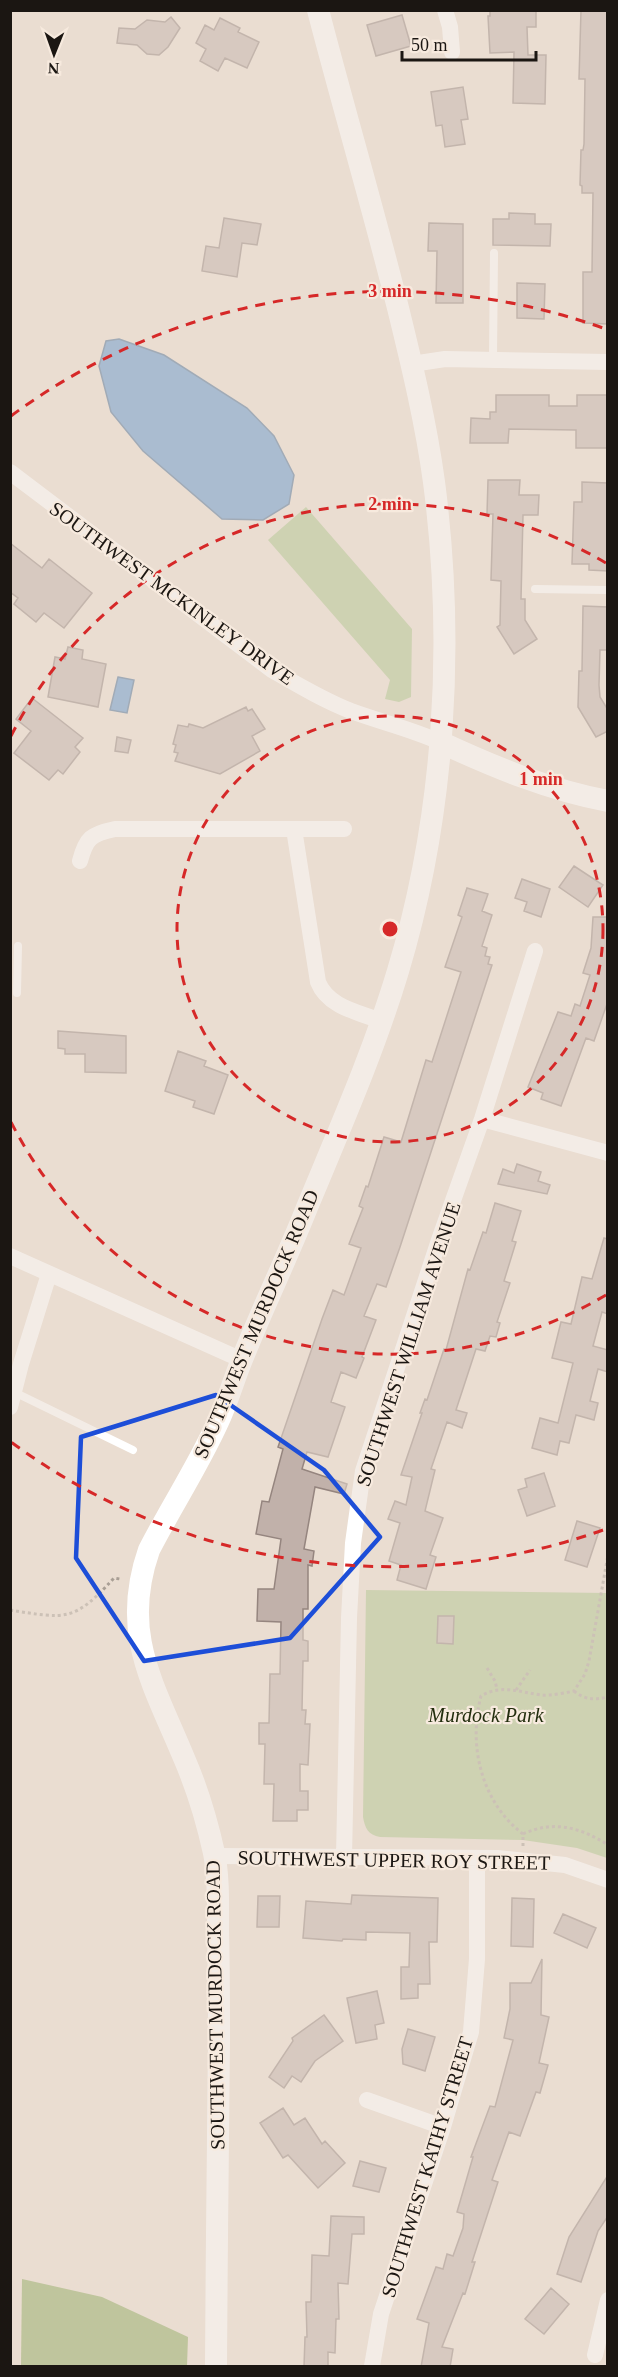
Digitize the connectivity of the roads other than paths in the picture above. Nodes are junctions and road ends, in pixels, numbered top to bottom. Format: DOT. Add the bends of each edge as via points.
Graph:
graph roads {
  1 [pos="318,10"];
  2 [pos="445,10"];
  3 [pos="453,52"];
  4 [pos="494,253"];
  5 [pos="493,359"];
  6 [pos="608,362"];
  7 [pos="412,364"];
  8 [pos="10,472"];
  9 [pos="535,589"];
  10 [pos="608,590"];
  11 [pos="440,742"];
  12 [pos="608,801"];
  13 [pos="294,829"];
  14 [pos="344,829"];
  15 [pos="80,861"];
  16 [pos="18,946"];
  17 [pos="535,951"];
  18 [pos="17,993"];
  19 [pos="381,1021"];
  20 [pos="482,1119"];
  21 [pos="608,1153"];
  22 [pos="10,1256"];
  23 [pos="49,1274"];
  24 [pos="242,1360"];
  25 [pos="12,1399"];
  26 [pos="133,1450"];
  27 [pos="214,1856"];
  28 [pos="344,1857"];
  29 [pos="477,1858"];
  30 [pos="608,1880"];
  31 [pos="367,2100"];
  32 [pos="443,2127"];
  33 [pos="608,2300"];
  34 [pos="595,2355"];
  35 [pos="216,2367"];
  36 [pos="372,2367"];
  1 -- 7 [label="main road, SOUTHWEST MURDOCK ROAD"];
  2 -- 3 [label="street"];
  4 -- 5 [label="lane"];
  5 -- 6 [label="street"];
  5 -- 7 [label="street"];
  7 -- 11 [label="main road, SOUTHWEST MURDOCK ROAD" via="434,480 444,587"];
  8 -- 11 [label="street, SOUTHWEST MCKINLEY DRIVE" via="272,670 352,711"];
  9 -- 10 [label="lane"];
  11 -- 12 [label="main road" via="538,782"];
  11 -- 19 [label="main road, SOUTHWEST MURDOCK ROAD" via="424,862 407,939"];
  13 -- 14 [label="street"];
  13 -- 15 [label="street" via="115,829 91,836"];
  13 -- 19 [label="street" via="322,992 341,1006"];
  16 -- 18 [label="lane"];
  17 -- 20 [label="street, SOUTHWEST WILLIAM AVENUE"];
  19 -- 24 [label="main road, SOUTHWEST MURDOCK ROAD"];
  20 -- 21 [label="street"];
  20 -- 28 [label="street, SOUTHWEST WILLIAM AVENUE" via="363,1471 349,1607"];
  22 -- 23 [label="street"];
  23 -- 24 [label="street"];
  23 -- 25 [label="street"];
  24 -- 27 [label="main road, SOUTHWEST MURDOCK ROAD" via="220,1419 149,1550 140,1582 137,1616 143,1658 185,1760"];
  25 -- 26 [label="lane"];
  27 -- 28 [label="street, SOUTHWEST UPPER ROY STREET"];
  27 -- 35 [label="main road, SOUTHWEST MURDOCK ROAD" via="219,1994"];
  28 -- 29 [label="street, SOUTHWEST UPPER ROY STREET"];
  29 -- 30 [label="street, SOUTHWEST UPPER ROY STREET" via="565,1864"];
  29 -- 32 [label="street, SOUTHWEST KATHY STREET" via="477,1959 471,2032"];
  31 -- 32 [label="street"];
  32 -- 36 [label="street, SOUTHWEST KATHY STREET" via="381,2314"];
  33 -- 34 [label="street"];
}
